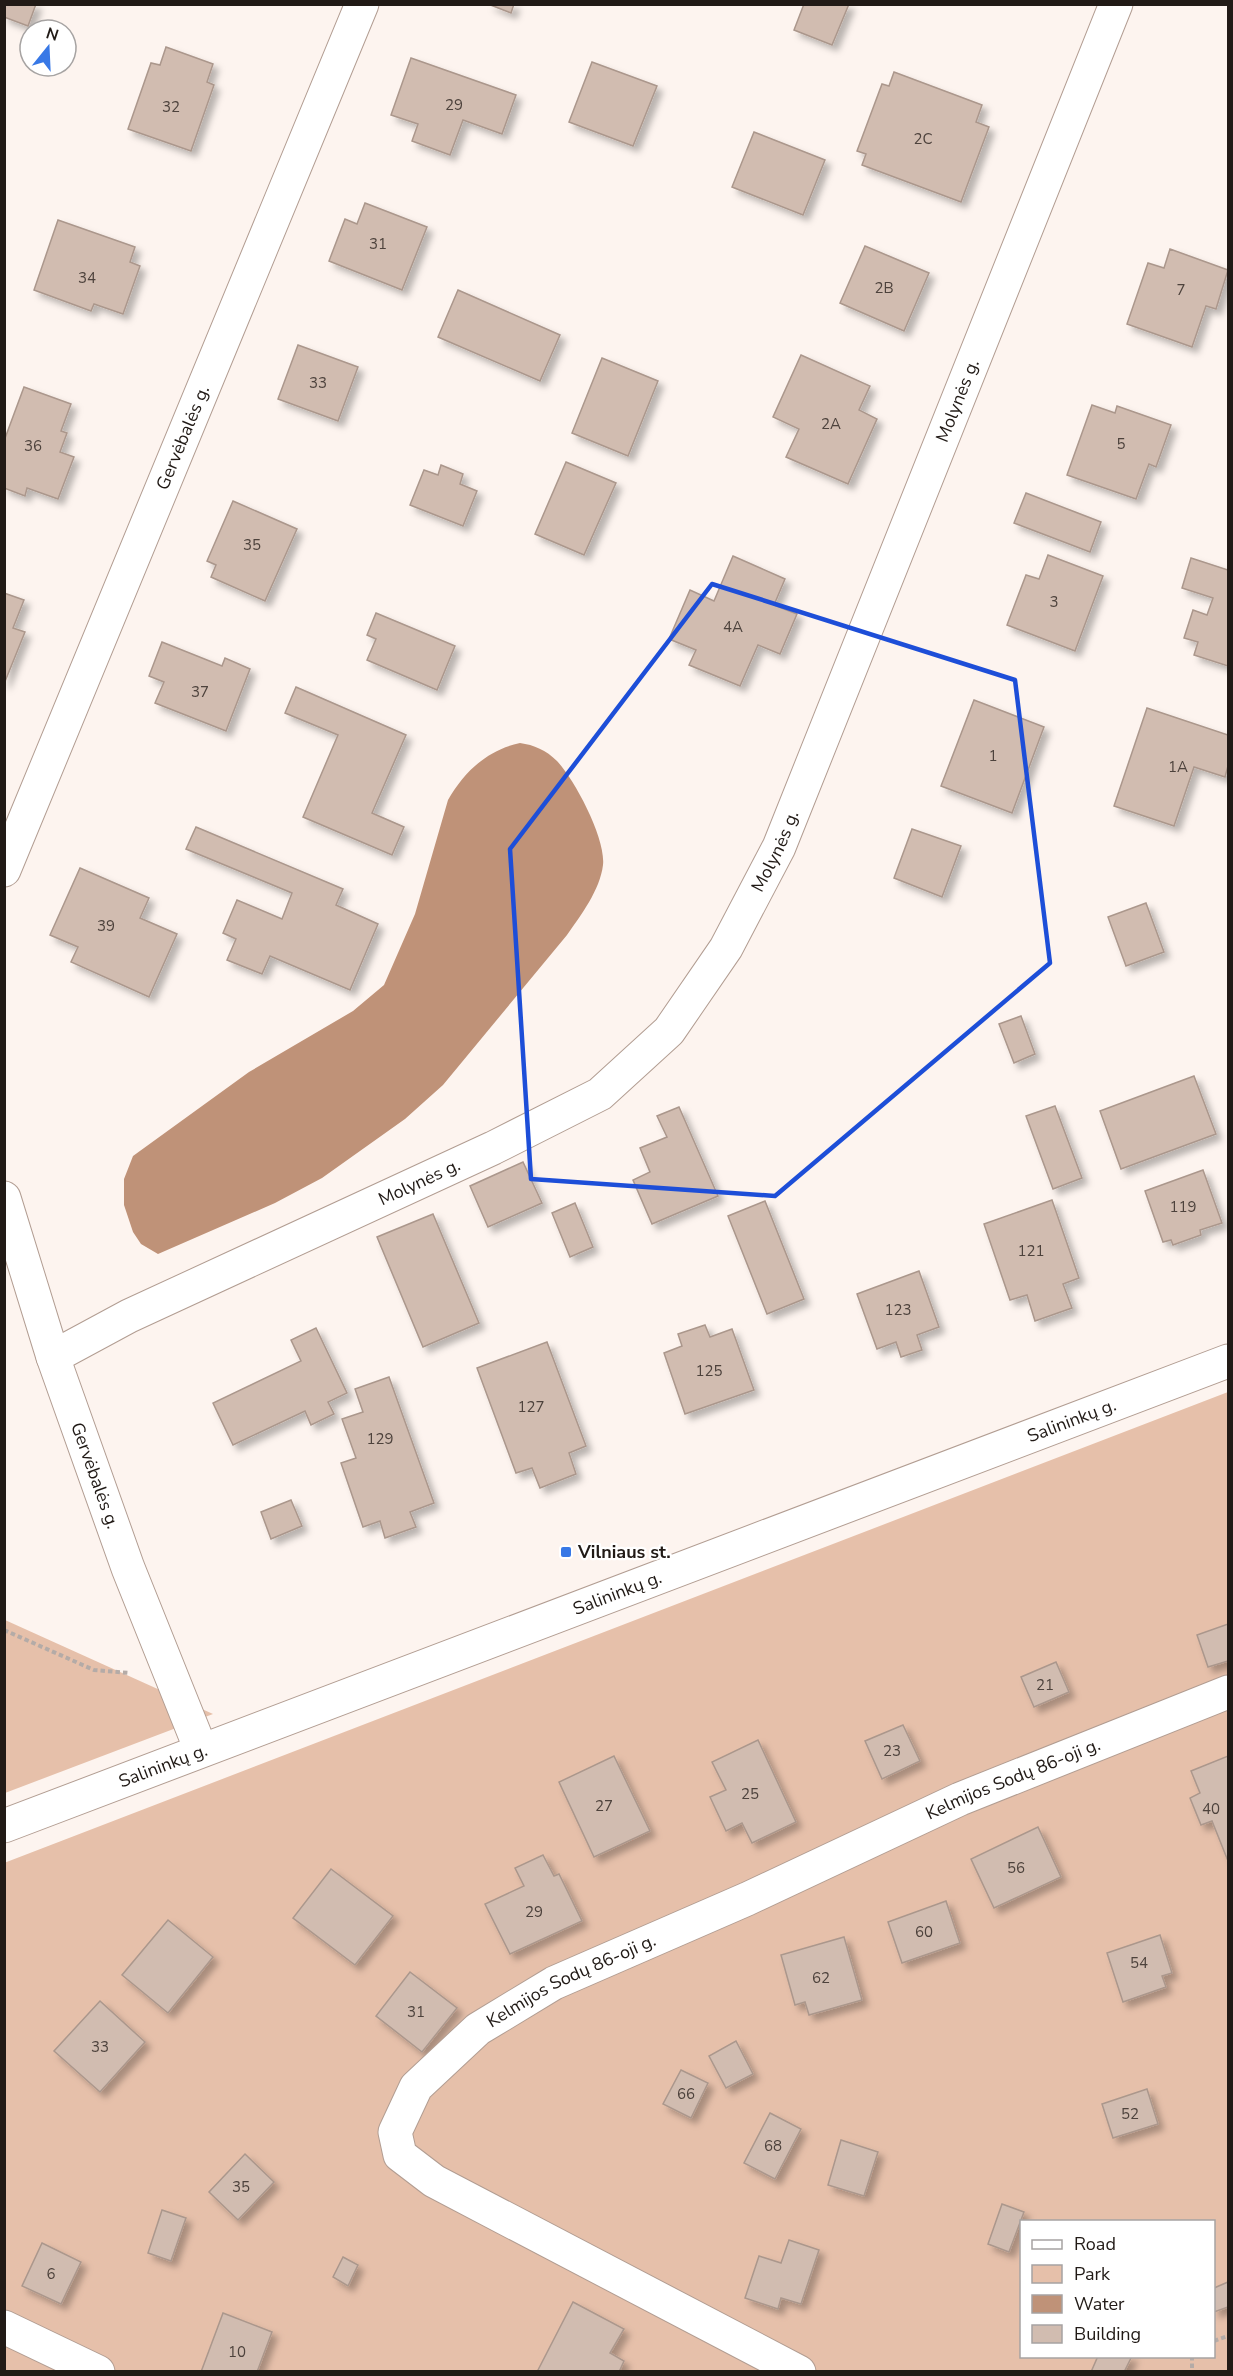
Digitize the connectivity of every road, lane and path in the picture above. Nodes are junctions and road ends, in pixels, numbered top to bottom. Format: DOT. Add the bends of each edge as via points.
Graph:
graph roads {
  1 [pos="362,4"];
  2 [pos="1116,4"];
  3 [pos="4,870"];
  4 [pos="4,1198"];
  5 [pos="52,1357"];
  6 [pos="1228,1361"];
  7 [pos="4,1630"];
  8 [pos="165,1665"];
  9 [pos="1228,1692"];
  10 [pos="201,1750"];
  11 [pos="4,1826"];
  12 [pos="4,2327"];
  13 [pos="98,2372"];
  14 [pos="799,2372"];
  1 -- 3 [label="street, Gervėbalės g."];
  2 -- 5 [label="street, Molynės g." via="779,847 726,948 669,1031 600,1094 129,1316"];
  4 -- 5 [label="street, Gervėbalės g."];
  5 -- 8 [label="street, Gervėbalės g."];
  6 -- 10 [label="street, Salininkų g."];
  7 -- 8 [label="path" via="94,1670 124,1675"];
  8 -- 10 [label="street, Gervėbalės g."];
  9 -- 14 [label="street, Kelmijos Sodų 86-oji g." via="960,1799 747,1899 554,1983 477,2029 416,2086 395,2132 400,2155 434,2181"];
  10 -- 11 [label="street, Salininkų g."];
  12 -- 13 [label="street"];
}
